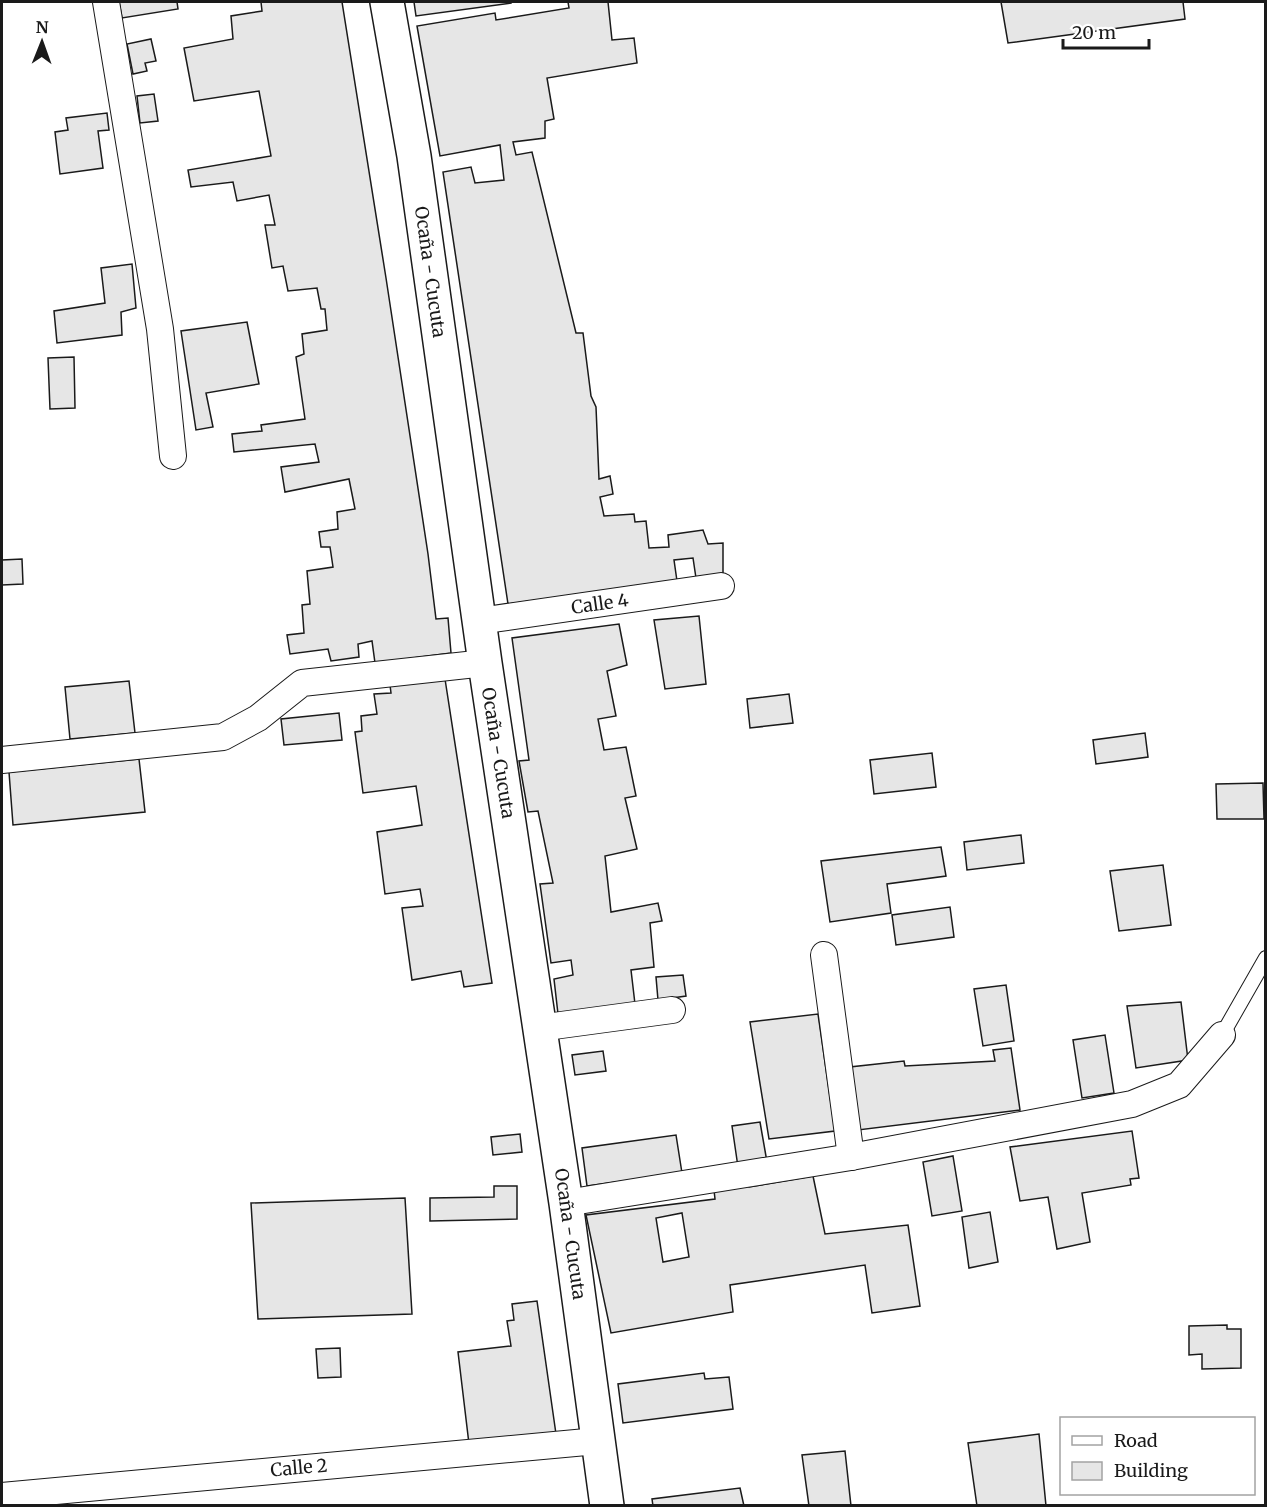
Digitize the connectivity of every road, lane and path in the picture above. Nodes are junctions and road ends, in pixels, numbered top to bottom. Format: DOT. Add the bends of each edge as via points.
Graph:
graph roads {
  1 [pos="106,2"];
  2 [pos="387,2"];
  3 [pos="173,456"];
  4 [pos="721,586"];
  5 [pos="479,621"];
  6 [pos="484,663"];
  7 [pos="2,760"];
  8 [pos="824,955"];
  9 [pos="1266,958"];
  10 [pos="672,1010"];
  11 [pos="539,1028"];
  12 [pos="1222,1035"];
  13 [pos="851,1157"];
  14 [pos="566,1203"];
  15 [pos="597,1441"];
  16 [pos="2,1496"];
  17 [pos="607,1506"];
  1 -- 3 [label="street" via="160,329"];
  2 -- 5 [label="main road, Ocaña - Cucuta" via="414,156"];
  4 -- 5 [label="street, Calle 4"];
  5 -- 6 [label="main road, Ocaña - Cucuta"];
  6 -- 7 [label="street" via="302,683 258,718 223,737"];
  6 -- 11 [label="main road, Ocaña - Cucuta"];
  8 -- 13 [label="street"];
  9 -- 12 [label="lane"];
  10 -- 11 [label="street"];
  11 -- 14 [label="main road, Ocaña - Cucuta"];
  12 -- 13 [label="street" via="1179,1085 1132,1104"];
  13 -- 14 [label="street"];
  14 -- 15 [label="main road, Ocaña - Cucuta"];
  15 -- 16 [label="street, Calle 2"];
  15 -- 17 [label="main road, Ocaña - Cucuta"];
}
